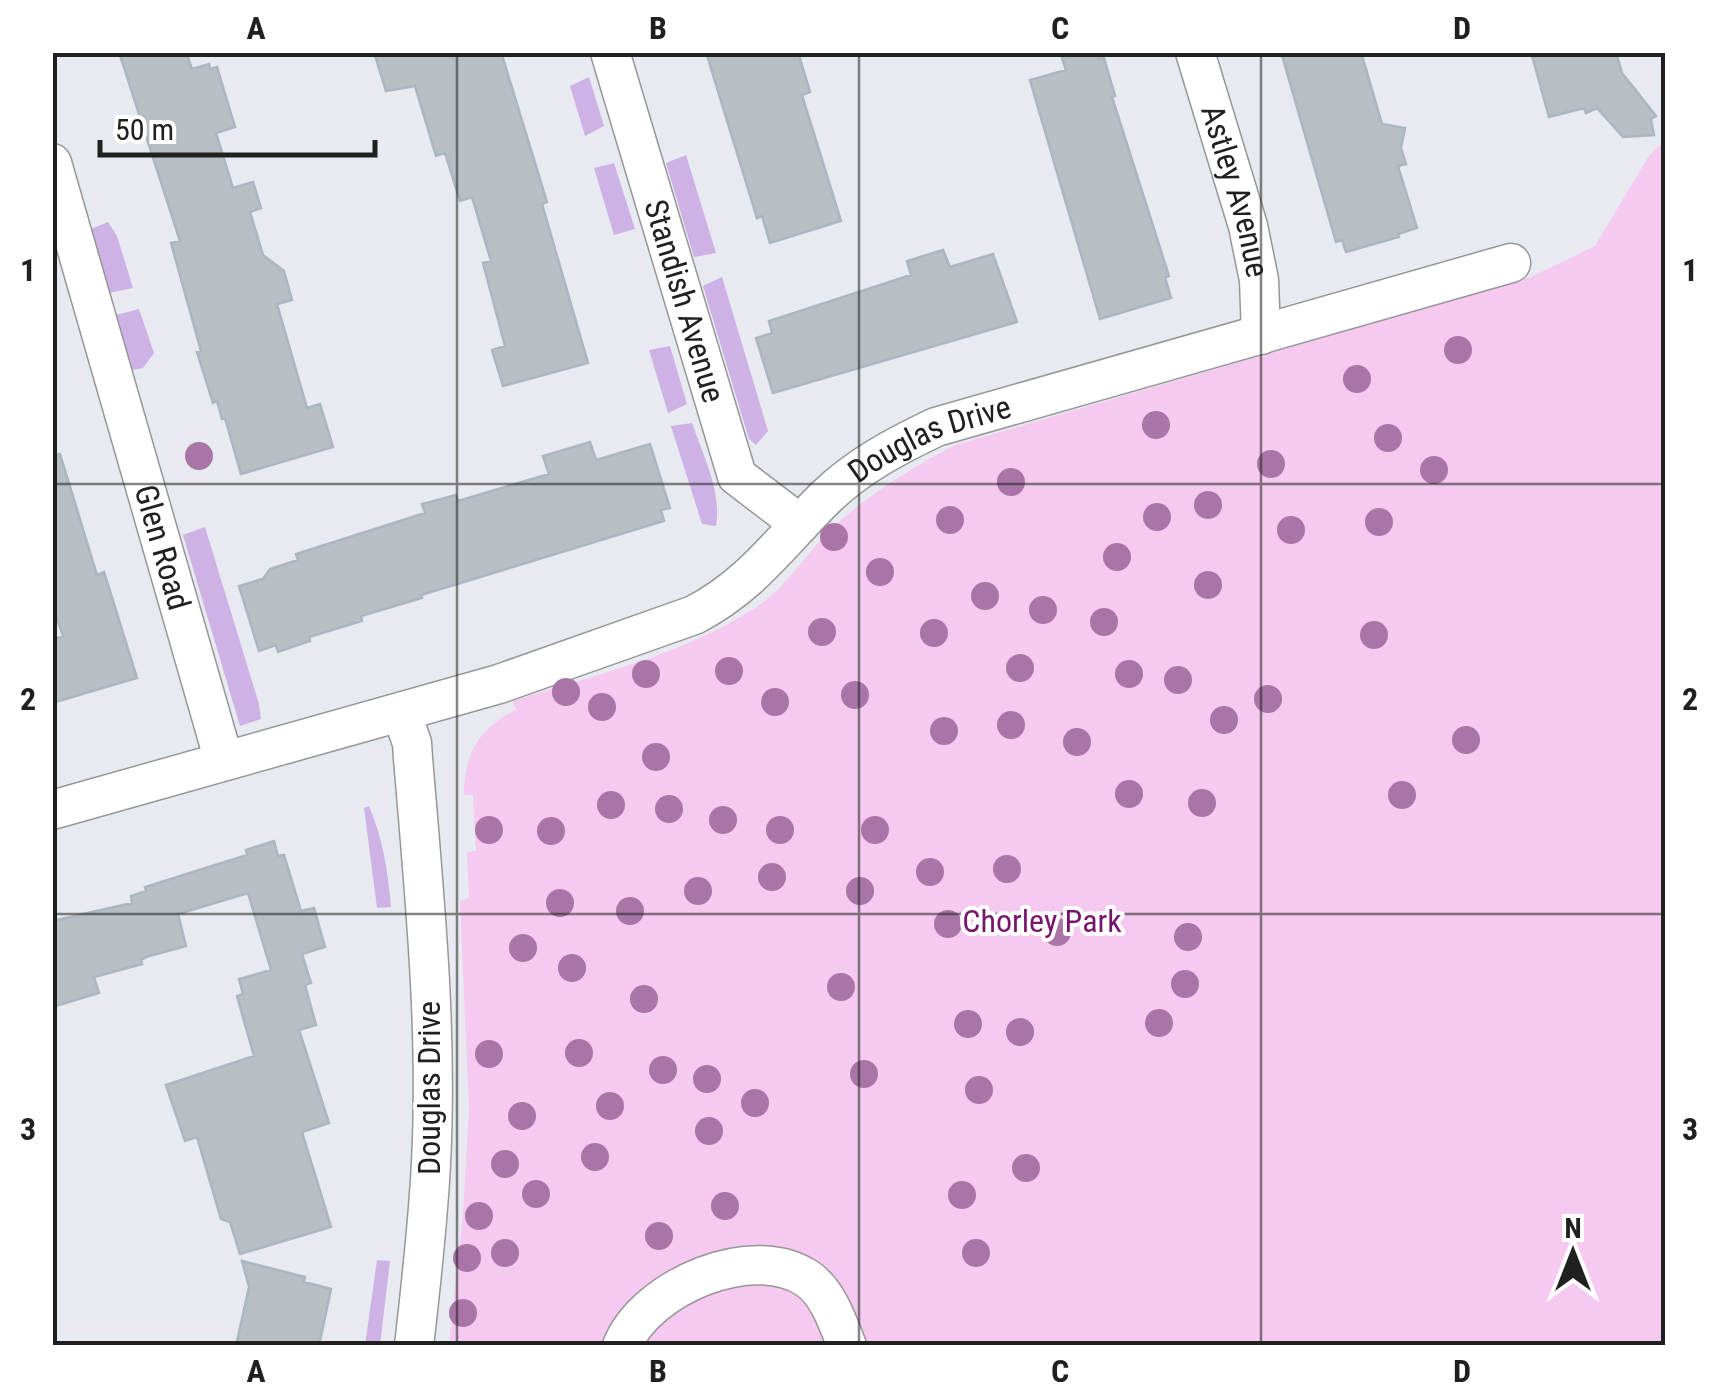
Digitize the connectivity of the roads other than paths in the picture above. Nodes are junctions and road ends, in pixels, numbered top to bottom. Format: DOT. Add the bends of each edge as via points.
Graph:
graph roads {
  1 [pos="610,52"];
  2 [pos="1195,52"];
  3 [pos="52,163"];
  4 [pos="1511,263"];
  5 [pos="1261,335"];
  6 [pos="800,524"];
  7 [pos="400,712"];
  8 [pos="224,761"];
  9 [pos="52,810"];
  10 [pos="414,1346"];
  11 [pos="622,1346"];
  12 [pos="847,1346"];
  1 -- 6 [label="street, Standish Avenue" via="737,476"];
  2 -- 5 [label="street, Astley Avenue" via="1248,226"];
  3 -- 8 [label="street, Glen Road"];
  4 -- 5 [label="street, Douglas Drive"];
  5 -- 6 [label="street, Douglas Drive" via="936,427 855,473"];
  6 -- 7 [label="street, Douglas Drive" via="746,582 694,615"];
  7 -- 8 [label="street, Douglas Drive"];
  7 -- 10 [label="street, Douglas Drive" via="414,758 431,1049 432,1160"];
  8 -- 9 [label="street"];
  11 -- 12 [label="street" via="670,1291 746,1265 804,1276 835,1316"];
}
